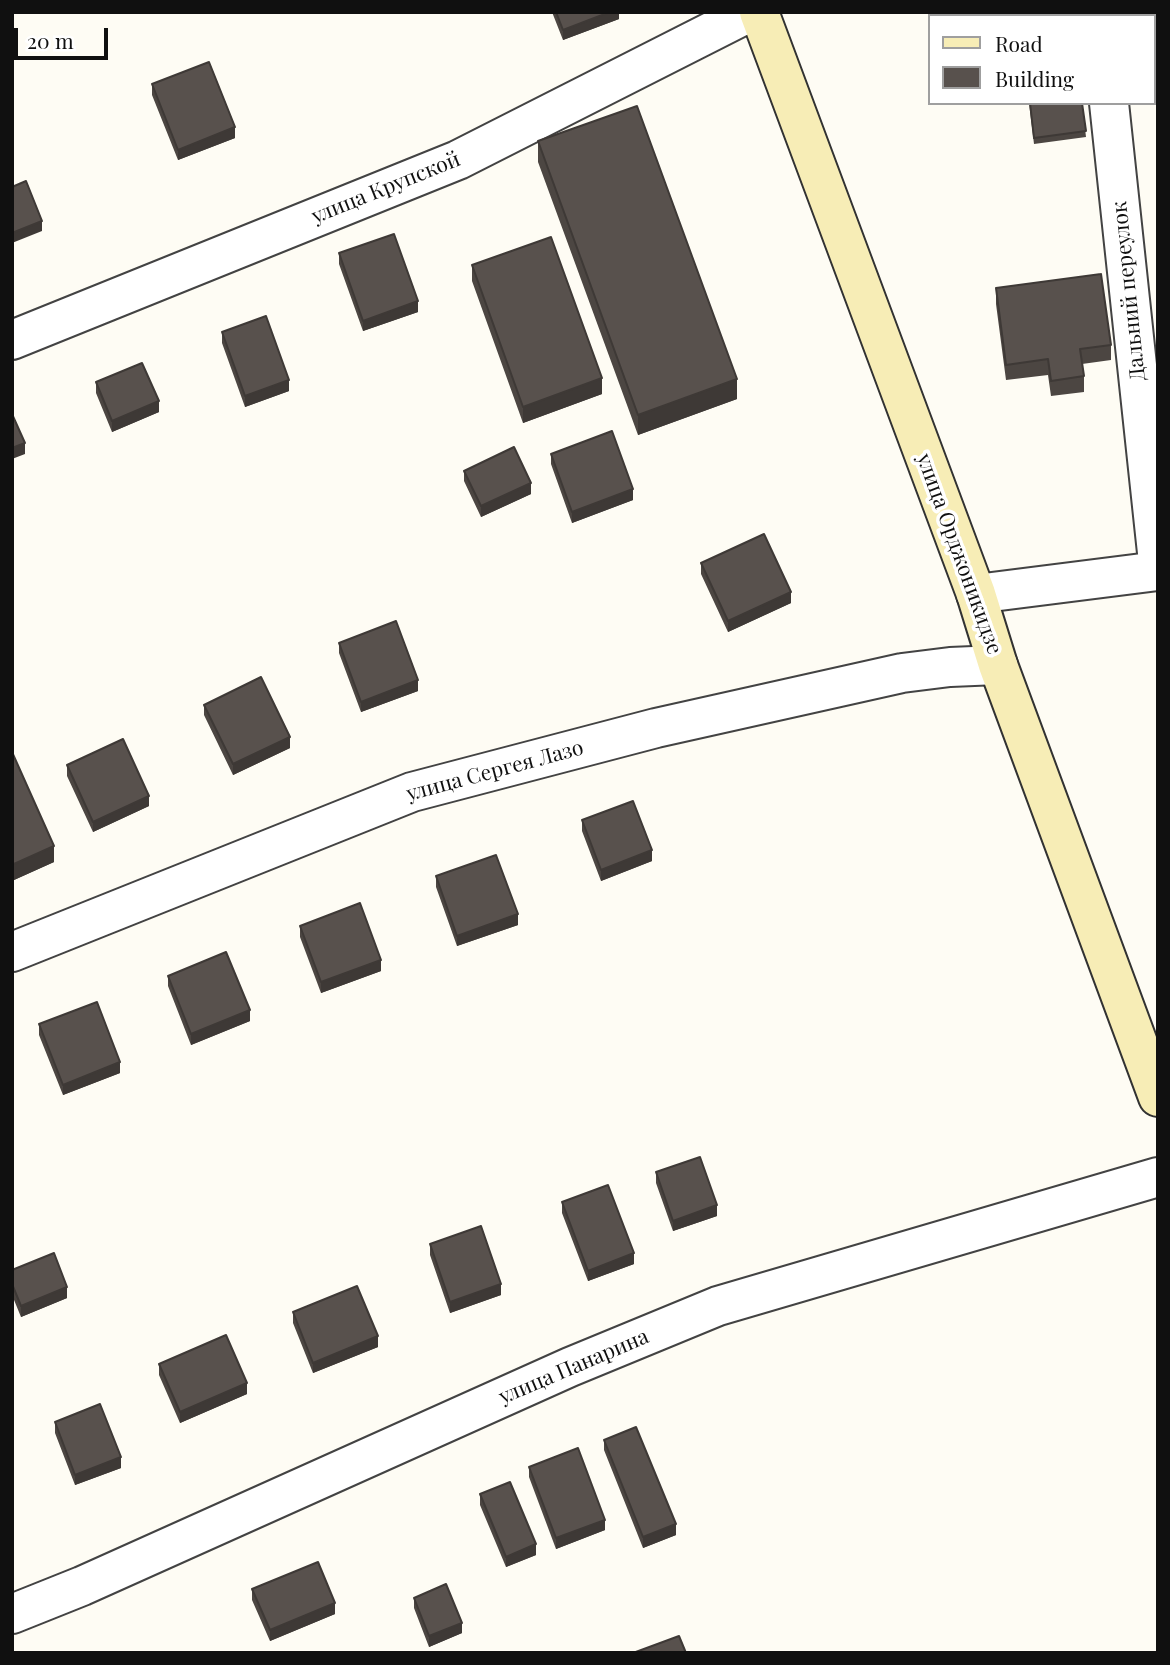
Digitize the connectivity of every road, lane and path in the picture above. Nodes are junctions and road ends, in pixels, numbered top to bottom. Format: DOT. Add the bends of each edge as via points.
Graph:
graph roads {
  1 [pos="750,12"];
  2 [pos="759,12"];
  3 [pos="1109,105"];
  4 [pos="12,340"];
  5 [pos="1158,562"];
  6 [pos="1158,571"];
  7 [pos="976,594"];
  8 [pos="998,665"];
  9 [pos="12,952"];
  10 [pos="1158,1097"];
  11 [pos="1158,1177"];
  12 [pos="12,1614"];
  1 -- 4 [label="street, улица Крупской" via="458,160"];
  2 -- 7 [label="main road, улица Орджоникидзе"];
  3 -- 5 [label="street, Дальний переулок"];
  6 -- 7 [label="street"];
  7 -- 8 [label="main road, улица Орджоникидзе"];
  8 -- 9 [label="street, улица Сергея Лазо" via="902,673 656,728 412,792"];
  8 -- 10 [label="main road, улица Орджоникидзе"];
  11 -- 12 [label="street, улица Панарина" via="718,1306 569,1367"];
}
